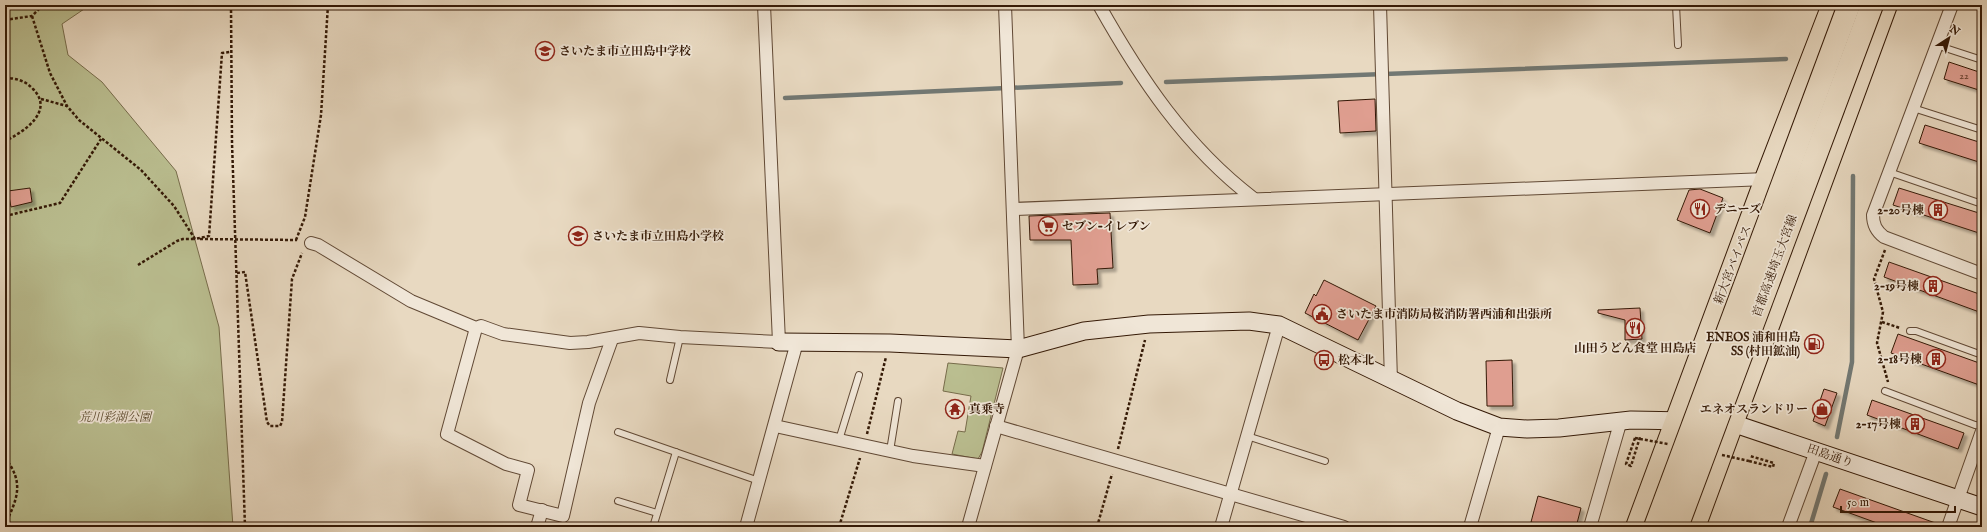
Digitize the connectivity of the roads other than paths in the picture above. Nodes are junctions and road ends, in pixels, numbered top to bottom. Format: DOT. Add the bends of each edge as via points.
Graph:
graph roads {
  1 [pos="764,5"];
  2 [pos="1005,5"];
  3 [pos="1099,5"];
  4 [pos="1380,5"];
  5 [pos="1676,5"];
  6 [pos="1833,5"];
  7 [pos="1849,5"];
  8 [pos="1872,5"];
  9 [pos="1886,5"];
  10 [pos="1952,5"];
  11 [pos="1678,45"];
  12 [pos="1936,46"];
  13 [pos="1982,60"];
  14 [pos="1913,108"];
  15 [pos="1982,130"];
  16 [pos="1889,172"];
  17 [pos="1766,179"];
  18 [pos="1385,194"];
  19 [pos="1253,198"];
  20 [pos="1982,204"];
  21 [pos="1013,209"];
  22 [pos="311,243"];
  23 [pos="1982,274"];
  24 [pos="1279,326"];
  25 [pos="476,328"];
  26 [pos="1910,332"];
  27 [pos="680,337"];
  28 [pos="612,339"];
  29 [pos="779,342"];
  30 [pos="797,342"];
  31 [pos="1018,349"];
  32 [pos="1982,354"];
  33 [pos="858,375"];
  34 [pos="670,380"];
  35 [pos="1391,381"];
  36 [pos="1885,391"];
  37 [pos="898,400"];
  38 [pos="1621,420"];
  39 [pos="1675,420"];
  40 [pos="1732,423"];
  41 [pos="775,426"];
  42 [pos="996,426"];
  43 [pos="1499,426"];
  44 [pos="1982,426"];
  45 [pos="1982,431"];
  46 [pos="618,432"];
  47 [pos="1247,436"];
  48 [pos="839,440"];
  49 [pos="890,451"];
  50 [pos="1816,451"];
  51 [pos="676,452"];
  52 [pos="1325,461"];
  53 [pos="985,466"];
  54 [pos="759,481"];
  55 [pos="1231,494"];
  56 [pos="1958,499"];
  57 [pos="618,501"];
  58 [pos="1982,508"];
  59 [pos="542,510"];
  60 [pos="657,513"];
  61 [pos="537,527"];
  62 [pos="653,527"];
  63 [pos="746,527"];
  64 [pos="968,527"];
  65 [pos="1221,527"];
  66 [pos="1344,527"];
  67 [pos="1470,527"];
  68 [pos="1590,527"];
  69 [pos="1637,527"];
  70 [pos="1655,527"];
  71 [pos="1677,527"];
  72 [pos="1694,527"];
  73 [pos="1788,527"];
  74 [pos="1948,527"];
  1 -- 29 [label="street"];
  2 -- 21 [label="street"];
  3 -- 19 [label="street" via="1146,84 1188,138 1228,179"];
  4 -- 18 [label="street"];
  5 -- 11 [label="lane"];
  6 -- 17 [label="highway, 新大宮バイパス"];
  7 -- 70 [label="highway, 首都高速埼玉大宮線, bridge"];
  8 -- 71 [label="highway, 首都高速埼玉大宮線, bridge"];
  9 -- 40 [label="highway"];
  10 -- 12 [label="street"];
  12 -- 13 [label="lane"];
  12 -- 14 [label="street"];
  14 -- 15 [label="lane"];
  14 -- 16 [label="street"];
  16 -- 20 [label="lane"];
  16 -- 23 [label="street" via="1873,215 1876,230 1889,239"];
  17 -- 18 [label="street"];
  17 -- 39 [label="highway, 新大宮バイパス"];
  18 -- 19 [label="street"];
  18 -- 35 [label="street"];
  19 -- 21 [label="street"];
  21 -- 31 [label="street"];
  22 -- 25 [label="street" via="411,301"];
  24 -- 31 [label="street, 田島通り" via="1250,321 1149,324 1084,331"];
  24 -- 35 [label="street, 田島通り"];
  24 -- 47 [label="street"];
  25 -- 28 [label="street" via="481,326 503,334 570,343"];
  25 -- 59 [label="street" via="447,434 506,464 528,470 519,505"];
  26 -- 32 [label="lane" via="1916,331"];
  27 -- 28 [label="street" via="639,333"];
  27 -- 29 [label="street"];
  27 -- 34 [label="lane"];
  28 -- 59 [label="street" via="589,404 563,516"];
  29 -- 30 [label="street, 田島通り"];
  30 -- 31 [label="street, 田島通り"];
  30 -- 41 [label="street"];
  31 -- 42 [label="street"];
  33 -- 48 [label="lane"];
  35 -- 43 [label="street, 田島通り" via="1457,412"];
  36 -- 44 [label="lane"];
  37 -- 49 [label="lane"];
  38 -- 39 [label="street, 田島通り"];
  38 -- 43 [label="street, 田島通り" via="1527,430"];
  38 -- 68 [label="street"];
  39 -- 40 [label="street, 田島通り"];
  39 -- 69 [label="highway, 新大宮バイパス"];
  40 -- 50 [label="street, 田島通り"];
  40 -- 72 [label="highway"];
  41 -- 48 [label="street"];
  41 -- 54 [label="street"];
  42 -- 53 [label="street"];
  42 -- 55 [label="street"];
  43 -- 67 [label="street"];
  45 -- 56 [label="street"];
  46 -- 51 [label="lane"];
  47 -- 52 [label="lane"];
  47 -- 55 [label="street"];
  48 -- 49 [label="street"];
  49 -- 53 [label="street"];
  50 -- 56 [label="street, 田島通り"];
  50 -- 73 [label="street"];
  51 -- 54 [label="lane"];
  51 -- 60 [label="lane"];
  53 -- 64 [label="street"];
  54 -- 63 [label="street"];
  55 -- 65 [label="street"];
  55 -- 66 [label="street"];
  56 -- 58 [label="street, 田島通り"];
  56 -- 74 [label="street"];
  57 -- 60 [label="lane"];
  59 -- 61 [label="street"];
  60 -- 62 [label="lane"];
}
